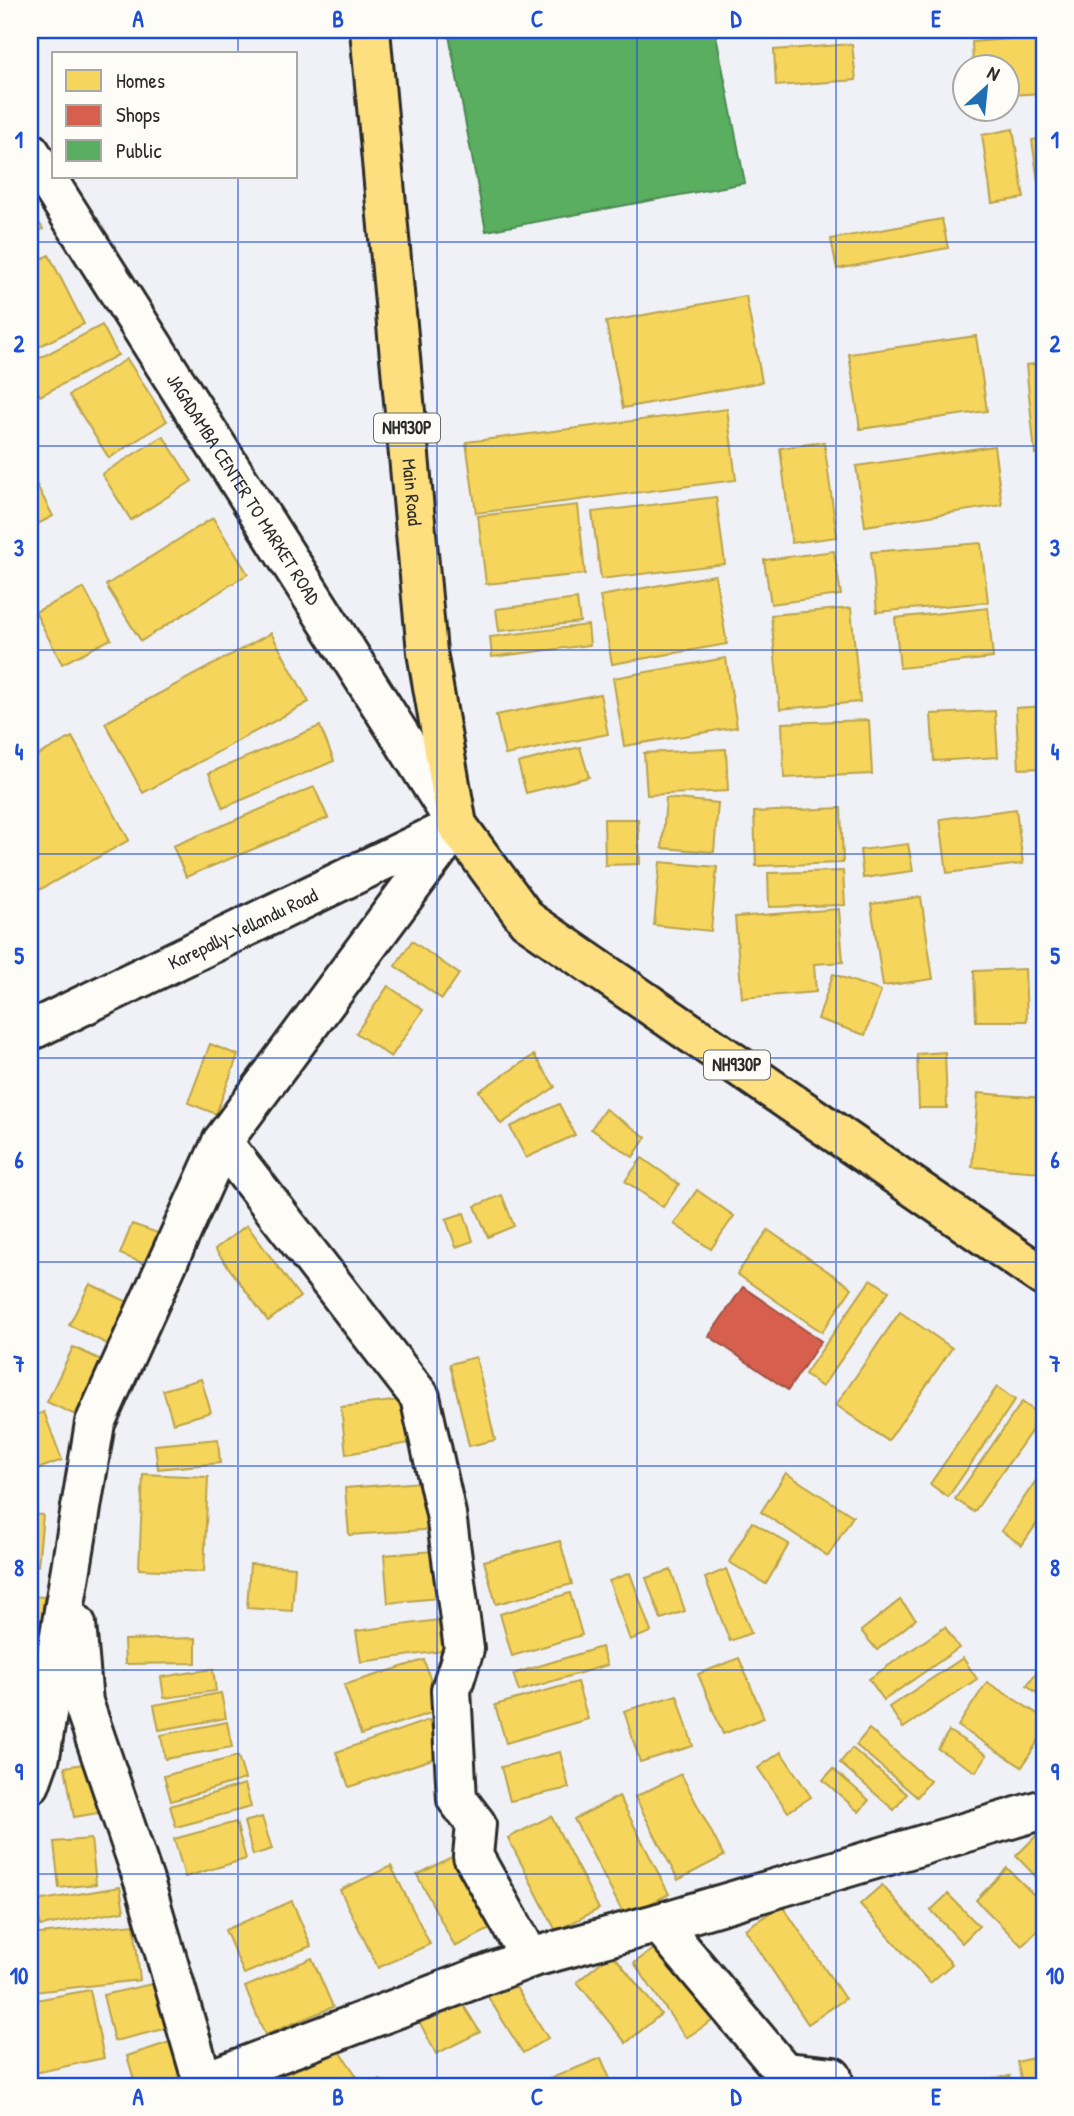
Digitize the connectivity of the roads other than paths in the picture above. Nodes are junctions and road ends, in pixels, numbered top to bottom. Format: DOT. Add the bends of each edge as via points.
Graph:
graph roads {
  1 [pos="370,30"];
  2 [pos="30,152"];
  3 [pos="457,825"];
  4 [pos="30,1031"];
  5 [pos="222,1142"];
  6 [pos="1044,1277"];
  7 [pos="71,1575"];
  8 [pos="30,1784"];
  9 [pos="1044,1809"];
  10 [pos="660,1923"];
  11 [pos="530,1958"];
  12 [pos="204,2084"];
  13 [pos="834,2086"];
  1 -- 3 [label="highway, Main Road / NH930P" via="427,652"];
  2 -- 3 [label="street, JAGADAMBA CENTER TO MARKET ROAD"];
  3 -- 4 [label="street, Karepally-Yellandu Road"];
  3 -- 5 [label="street"];
  3 -- 6 [label="highway, NH930P" via="527,920"];
  5 -- 7 [label="street" via="95,1423"];
  5 -- 11 [label="street" via="420,1397 446,1514 464,1649 451,1690 457,1799 476,1824 473,1856"];
  7 -- 8 [label="street" via="40,1756"];
  7 -- 12 [label="street" via="83,1702 144,1881"];
  9 -- 10 [label="street"];
  10 -- 11 [label="street"];
  10 -- 13 [label="street" via="784,2072 832,2077"];
  11 -- 12 [label="street"];
}
